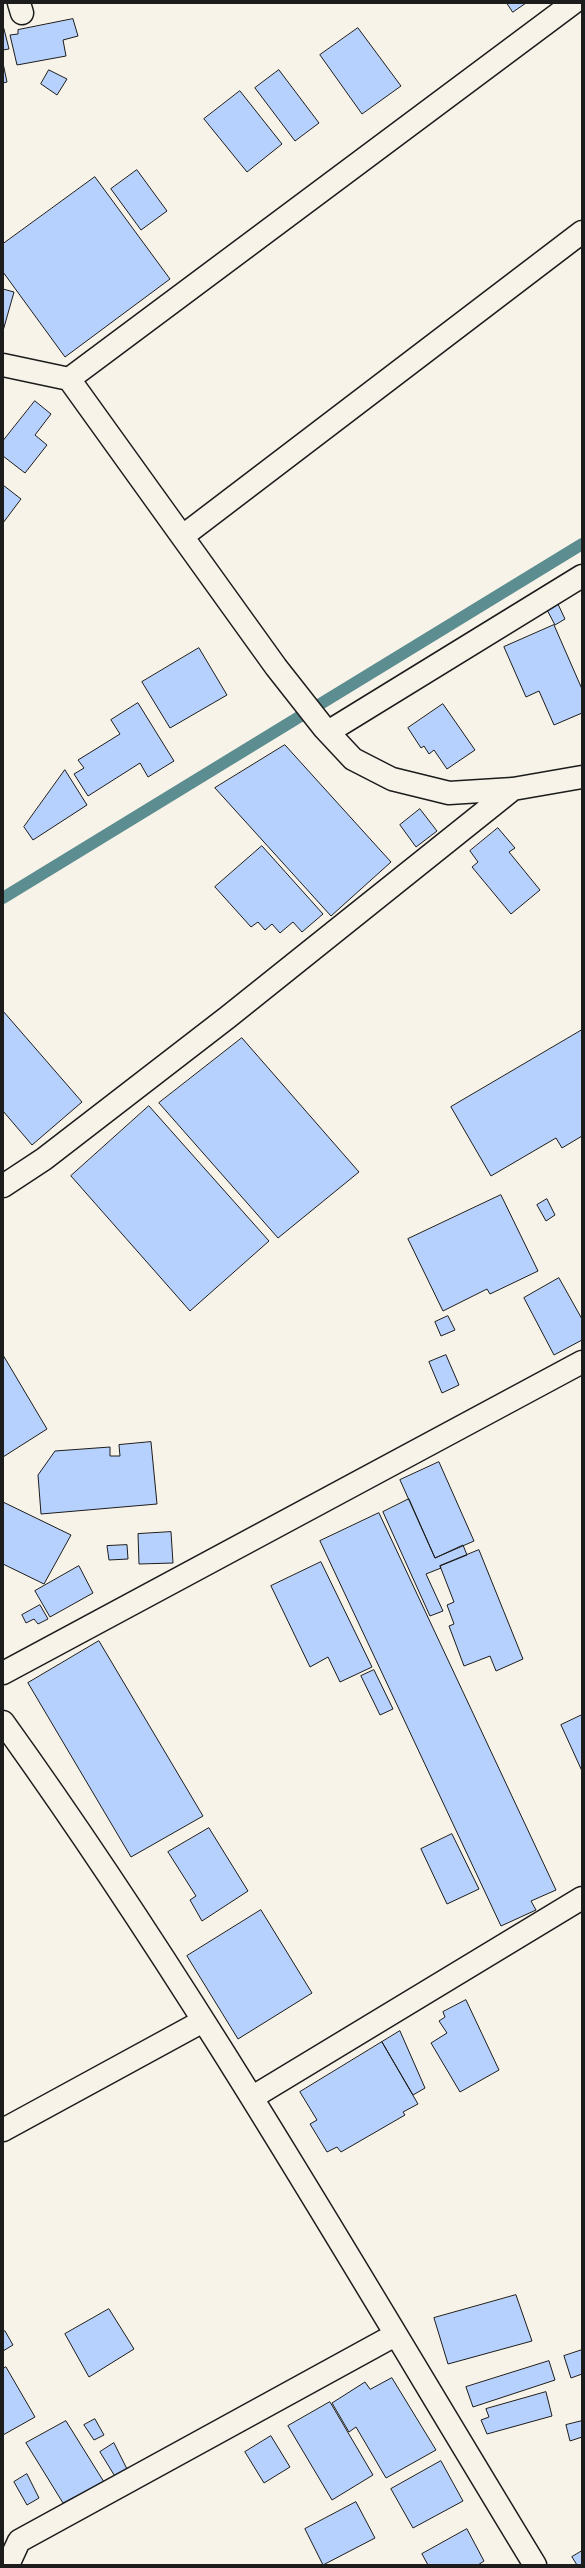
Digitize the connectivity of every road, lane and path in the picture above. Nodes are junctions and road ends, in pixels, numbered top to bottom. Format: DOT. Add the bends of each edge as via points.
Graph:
graph roads {
  1 [pos="574,3"];
  2 [pos="582,232"];
  3 [pos="3,365"];
  4 [pos="69,379"];
  5 [pos="184,536"];
  6 [pos="582,576"];
  7 [pos="328,732"];
  8 [pos="582,777"];
  9 [pos="513,789"];
  10 [pos="3,1186"];
  11 [pos="582,1362"];
  12 [pos="3,1673"];
  13 [pos="3,1722"];
  14 [pos="582,1898"];
  15 [pos="203,2021"];
  16 [pos="253,2097"];
  17 [pos="3,2130"];
  18 [pos="395,2335"];
  19 [pos="8,2565"];
  20 [pos="535,2565"];
  1 -- 4 [label="street"];
  2 -- 5 [label="street"];
  3 -- 4 [label="street"];
  4 -- 5 [label="street"];
  5 -- 7 [label="street" via="276,667"];
  6 -- 7 [label="street"];
  7 -- 9 [label="street" via="353,759 392,779 449,793"];
  8 -- 9 [label="street"];
  9 -- 10 [label="street" via="228,1017 44,1159"];
  11 -- 12 [label="street"];
  13 -- 15 [label="street" via="107,1872"];
  14 -- 16 [label="street"];
  15 -- 16 [label="street"];
  15 -- 17 [label="street"];
  16 -- 18 [label="street"];
  18 -- 19 [label="street" via="19,2541"];
  18 -- 20 [label="street"];
}
